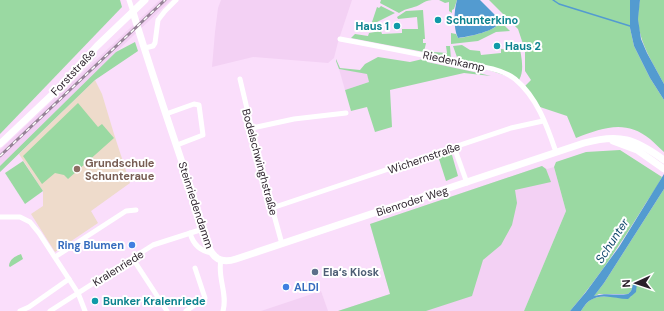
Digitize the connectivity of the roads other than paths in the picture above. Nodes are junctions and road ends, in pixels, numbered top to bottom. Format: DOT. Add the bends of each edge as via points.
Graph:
graph roads {
  1 [pos="129,0"];
  2 [pos="145,0"];
  3 [pos="176,0"];
  4 [pos="133,12"];
  5 [pos="340,39"];
  6 [pos="144,48"];
  7 [pos="240,79"];
  8 [pos="346,113"];
  9 [pos="166,114"];
  10 [pos="543,121"];
  11 [pos="252,128"];
  12 [pos="0,144"];
  13 [pos="176,146"];
  14 [pos="454,147"];
  15 [pos="556,152"];
  16 [pos="659,159"];
  17 [pos="664,169"];
  18 [pos="467,183"];
  19 [pos="272,208"];
  20 [pos="136,210"];
  21 [pos="0,216"];
  22 [pos="203,229"];
  23 [pos="190,233"];
  24 [pos="282,244"];
  25 [pos="212,253"];
  26 [pos="55,257"];
  27 [pos="133,259"];
  28 [pos="221,260"];
  29 [pos="195,268"];
  30 [pos="70,279"];
  31 [pos="78,293"];
  32 [pos="30,309"];
  33 [pos="20,311"];
  34 [pos="50,311"];
  35 [pos="85,311"];
  36 [pos="167,311"];
  37 [pos="186,311"];
  38 [pos="223,311"];
  1 -- 4 [label="street, Steinriedendamm"];
  2 -- 4 [label="main road, Forststraße"];
  3 -- 6 [label="street" via="158,20 156,43"];
  4 -- 6 [label="main road, Steinriedendamm"];
  4 -- 12 [label="main road, Forststraße"];
  5 -- 10 [label="street, Riedenkamp" via="508,74 528,92"];
  6 -- 9 [label="main road, Steinriedendamm"];
  7 -- 11 [label="street, Bodelschwinghstraße"];
  8 -- 11 [label="street" via="294,119"];
  9 -- 13 [label="main road, Steinriedendamm"];
  9 -- 13 [label="street" via="194,104 199,105 203,135"];
  10 -- 14 [label="street, Wichernstraße" via="525,124"];
  10 -- 15 [label="street"];
  11 -- 19 [label="street, Bodelschwinghstraße"];
  13 -- 22 [label="main road, Steinriedendamm"];
  14 -- 18 [label="street"];
  14 -- 19 [label="street, Wichernstraße"];
  15 -- 16 [label="main road, Bienroder Weg" via="603,139"];
  15 -- 18 [label="main road, Bienroder Weg"];
  16 -- 17 [label="main road, Bienroder Weg"];
  18 -- 24 [label="main road, Bienroder Weg"];
  19 -- 24 [label="street, Bodelschwinghstraße"];
  20 -- 26 [label="street" via="126,211"];
  21 -- 26 [label="street" via="20,217 30,222"];
  22 -- 23 [label="street, Kralenriede"];
  22 -- 25 [label="main road, Steinriedendamm"];
  23 -- 25 [label="street" via="198,247"];
  23 -- 27 [label="street, Kralenriede" via="153,246"];
  24 -- 28 [label="main road, Bienroder Weg" via="234,260"];
  25 -- 28 [label="main road, Steinriedendamm"];
  26 -- 30 [label="street"];
  27 -- 31 [label="street, Kralenriede"];
  27 -- 36 [label="street"];
  28 -- 38 [label="street" via="225,300"];
  29 -- 37 [label="street" via="205,298"];
  30 -- 31 [label="street"];
  30 -- 32 [label="street"];
  31 -- 34 [label="street, Kralenriede"];
  31 -- 35 [label="street"];
  32 -- 33 [label="street"];
}
